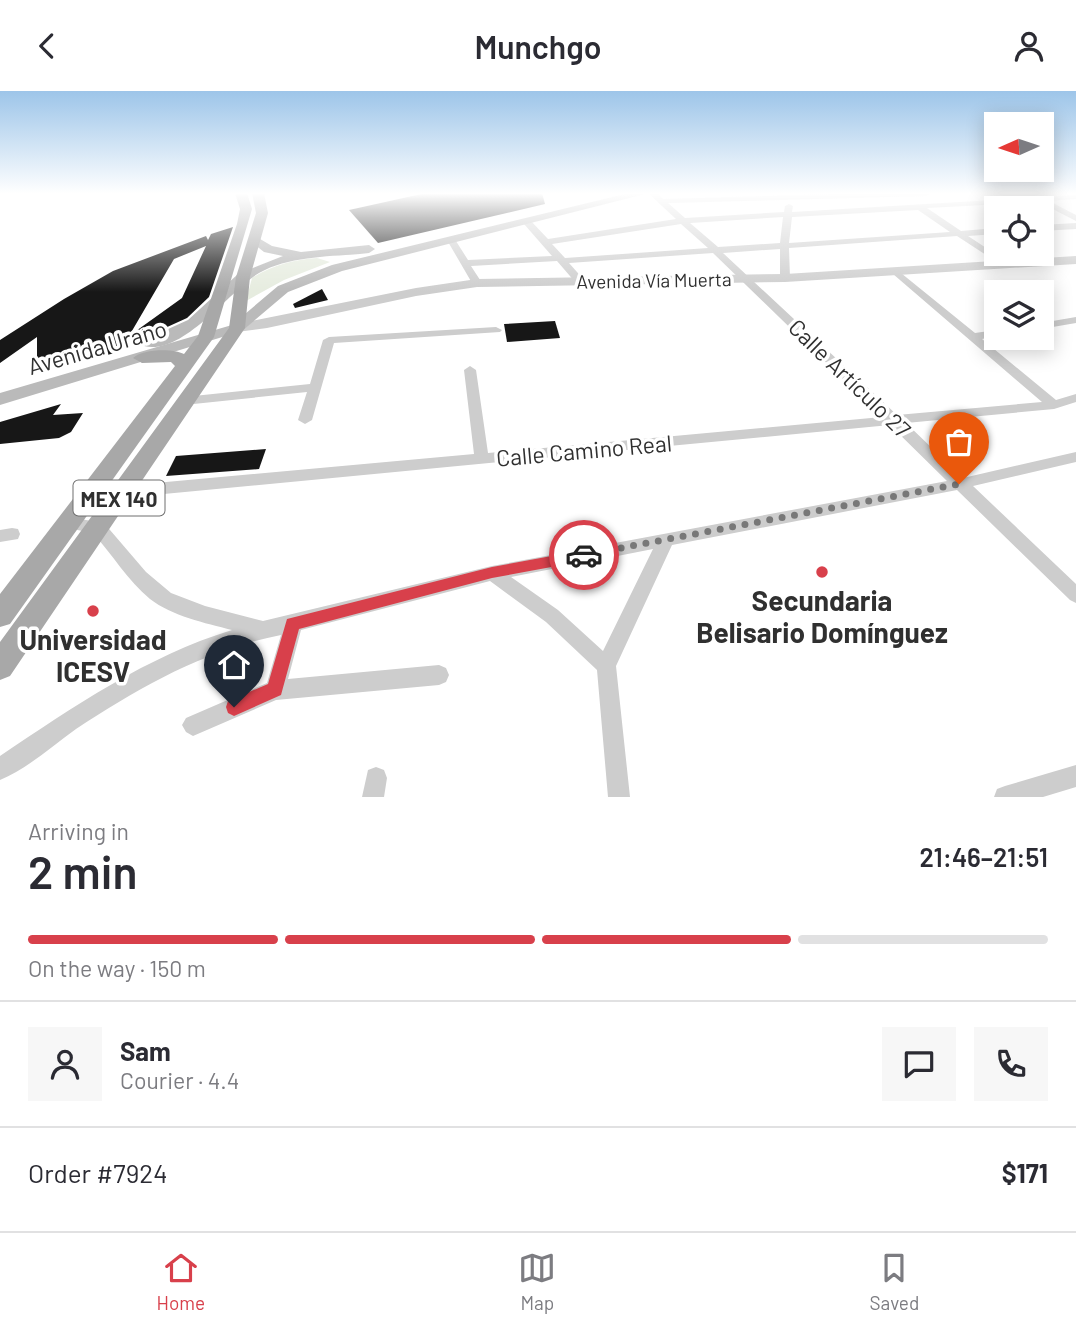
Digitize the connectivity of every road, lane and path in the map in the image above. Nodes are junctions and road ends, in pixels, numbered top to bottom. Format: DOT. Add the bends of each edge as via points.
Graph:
graph roads {
  1 [pos="242,226"];
  2 [pos="258,226"];
  3 [pos="471,226"];
  4 [pos="510,226"];
  5 [pos="531,226"];
  6 [pos="651,226"];
  7 [pos="689,226"];
  8 [pos="786,226"];
  9 [pos="947,226"];
  10 [pos="1076,226"];
  11 [pos="1054,227"];
  12 [pos="984,232"];
  13 [pos="959,234"];
  14 [pos="451,240"];
  15 [pos="548,242"];
  16 [pos="784,244"];
  17 [pos="253,245"];
  18 [pos="715,249"];
  19 [pos="984,250"];
  20 [pos="235,252"];
  21 [pos="328,254"];
  22 [pos="304,255"];
  23 [pos="561,260"];
  24 [pos="1076,260"];
  25 [pos="1054,262"];
  26 [pos="465,263"];
  27 [pos="990,266"];
  28 [pos="337,268"];
  29 [pos="896,272"];
  30 [pos="243,277"];
  31 [pos="746,278"];
  32 [pos="785,278"];
  33 [pos="580,281"];
  34 [pos="477,283"];
  35 [pos="218,301"];
  36 [pos="1076,320"];
  37 [pos="1054,324"];
  38 [pos="237,328"];
  39 [pos="496,330"];
  40 [pos="984,335"];
  41 [pos="206,337"];
  42 [pos="972,337"];
  43 [pos="142,358"];
  44 [pos="185,368"];
  45 [pos="470,370"];
  46 [pos="0,386"];
  47 [pos="315,387"];
  48 [pos="1076,398"];
  49 [pos="0,399"];
  50 [pos="184,401"];
  51 [pos="1054,405"];
  52 [pos="305,420"];
  53 [pos="894,421"];
  54 [pos="1076,457"];
  55 [pos="482,460"];
  56 [pos="959,484"];
  57 [pos="122,494"];
  58 [pos="90,495"];
  59 [pos="68,523"];
  60 [pos="98,527"];
  61 [pos="666,540"];
  62 [pos="492,573"];
  63 [pos="1076,595"];
  64 [pos="45,603"];
  65 [pos="3,607"];
  66 [pos="293,624"];
  67 [pos="259,628"];
  68 [pos="0,666"];
  69 [pos="606,666"];
  70 [pos="439,675"];
  71 [pos="275,689"];
  72 [pos="193,725"];
  73 [pos="0,768"];
  74 [pos="1076,776"];
  75 [pos="619,797"];
  76 [pos="1005,797"];
  1 -- 20 [label="main road, MEX 140"];
  2 -- 17 [label="main road, MEX 140"];
  3 -- 21 [label="main road" via="390,246"];
  4 -- 14 [label="main road"];
  5 -- 15 [label="street"];
  6 -- 15 [label="street"];
  7 -- 18 [label="street, Calle Artículo 27"];
  8 -- 16 [label="street"];
  9 -- 13 [label="street"];
  10 -- 11 [label="street"];
  12 -- 13 [label="street"];
  13 -- 16 [label="street"];
  13 -- 19 [label="street"];
  14 -- 26 [label="street"];
  14 -- 28 [label="main road"];
  15 -- 23 [label="street"];
  16 -- 18 [label="street"];
  16 -- 32 [label="street"];
  17 -- 20 [label="main road"];
  17 -- 22 [label="main road"];
  17 -- 30 [label="main road, MEX 140"];
  18 -- 23 [label="street"];
  18 -- 31 [label="street, Calle Artículo 27"];
  20 -- 35 [label="main road, MEX 140"];
  21 -- 22 [label="main road"];
  21 -- 28 [label="main road" via="338,260"];
  22 -- 30 [label="main road, Avenida Urano"];
  23 -- 26 [label="street"];
  23 -- 33 [label="street"];
  24 -- 25 [label="street, Avenida Vía Muerta"];
  26 -- 34 [label="street"];
  27 -- 29 [label="street, Avenida Vía Muerta"];
  28 -- 38 [label="main road" via="283,289"];
  29 -- 32 [label="street, Avenida Vía Muerta"];
  29 -- 42 [label="street"];
  30 -- 35 [label="main road, Avenida Urano"];
  30 -- 38 [label="main road, MEX 140"];
  31 -- 32 [label="street, Avenida Vía Muerta"];
  31 -- 33 [label="street, Avenida Vía Muerta"];
  31 -- 53 [label="street, Calle Artículo 27"];
  33 -- 34 [label="street, Avenida Vía Muerta"];
  34 -- 38 [label="street, Avenida Vía Muerta" via="423,289"];
  35 -- 41 [label="main road, MEX 140"];
  35 -- 46 [label="main road, Avenida Urano" via="199,320 175,334"];
  36 -- 37 [label="street"];
  38 -- 41 [label="main road, Avenida Urano"];
  38 -- 50 [label="main road, MEX 140"];
  39 -- 47 [label="street" via="329,340"];
  40 -- 42 [label="street"];
  41 -- 43 [label="main road, Avenida Urano"];
  41 -- 44 [label="main road, MEX 140"];
  42 -- 51 [label="street"];
  43 -- 44 [label="main road" via="176,356"];
  43 -- 49 [label="main road, Avenida Urano"];
  44 -- 58 [label="main road, MEX 140"];
  45 -- 55 [label="street"];
  47 -- 50 [label="street"];
  47 -- 52 [label="street"];
  48 -- 51 [label="street, Calle Camino Real"];
  50 -- 57 [label="main road, MEX 140"];
  51 -- 53 [label="street, Calle Camino Real"];
  53 -- 55 [label="street, Calle Camino Real"];
  53 -- 56 [label="street, Calle Artículo 27"];
  54 -- 56 [label="street"];
  55 -- 57 [label="street, Calle Camino Real"];
  56 -- 61 [label="street"];
  56 -- 63 [label="street, Calle Artículo 27"];
  57 -- 58 [label="street, Calle Camino Real"];
  57 -- 60 [label="main road, MEX 140"];
  58 -- 59 [label="main road, MEX 140"];
  59 -- 60 [label="street"];
  59 -- 65 [label="main road, MEX 140"];
  60 -- 64 [label="main road, MEX 140"];
  60 -- 67 [label="street" via="158,596 219,619"];
  61 -- 62 [label="street"];
  61 -- 69 [label="street"];
  62 -- 66 [label="street"];
  62 -- 69 [label="street" via="552,616"];
  64 -- 65 [label="street"];
  64 -- 68 [label="main road, MEX 140"];
  66 -- 67 [label="street"];
  66 -- 71 [label="street"];
  67 -- 73 [label="street" via="186,656 94,705"];
  69 -- 75 [label="street"];
  70 -- 71 [label="street"];
  71 -- 72 [label="street"];
  74 -- 76 [label="street"];
}
